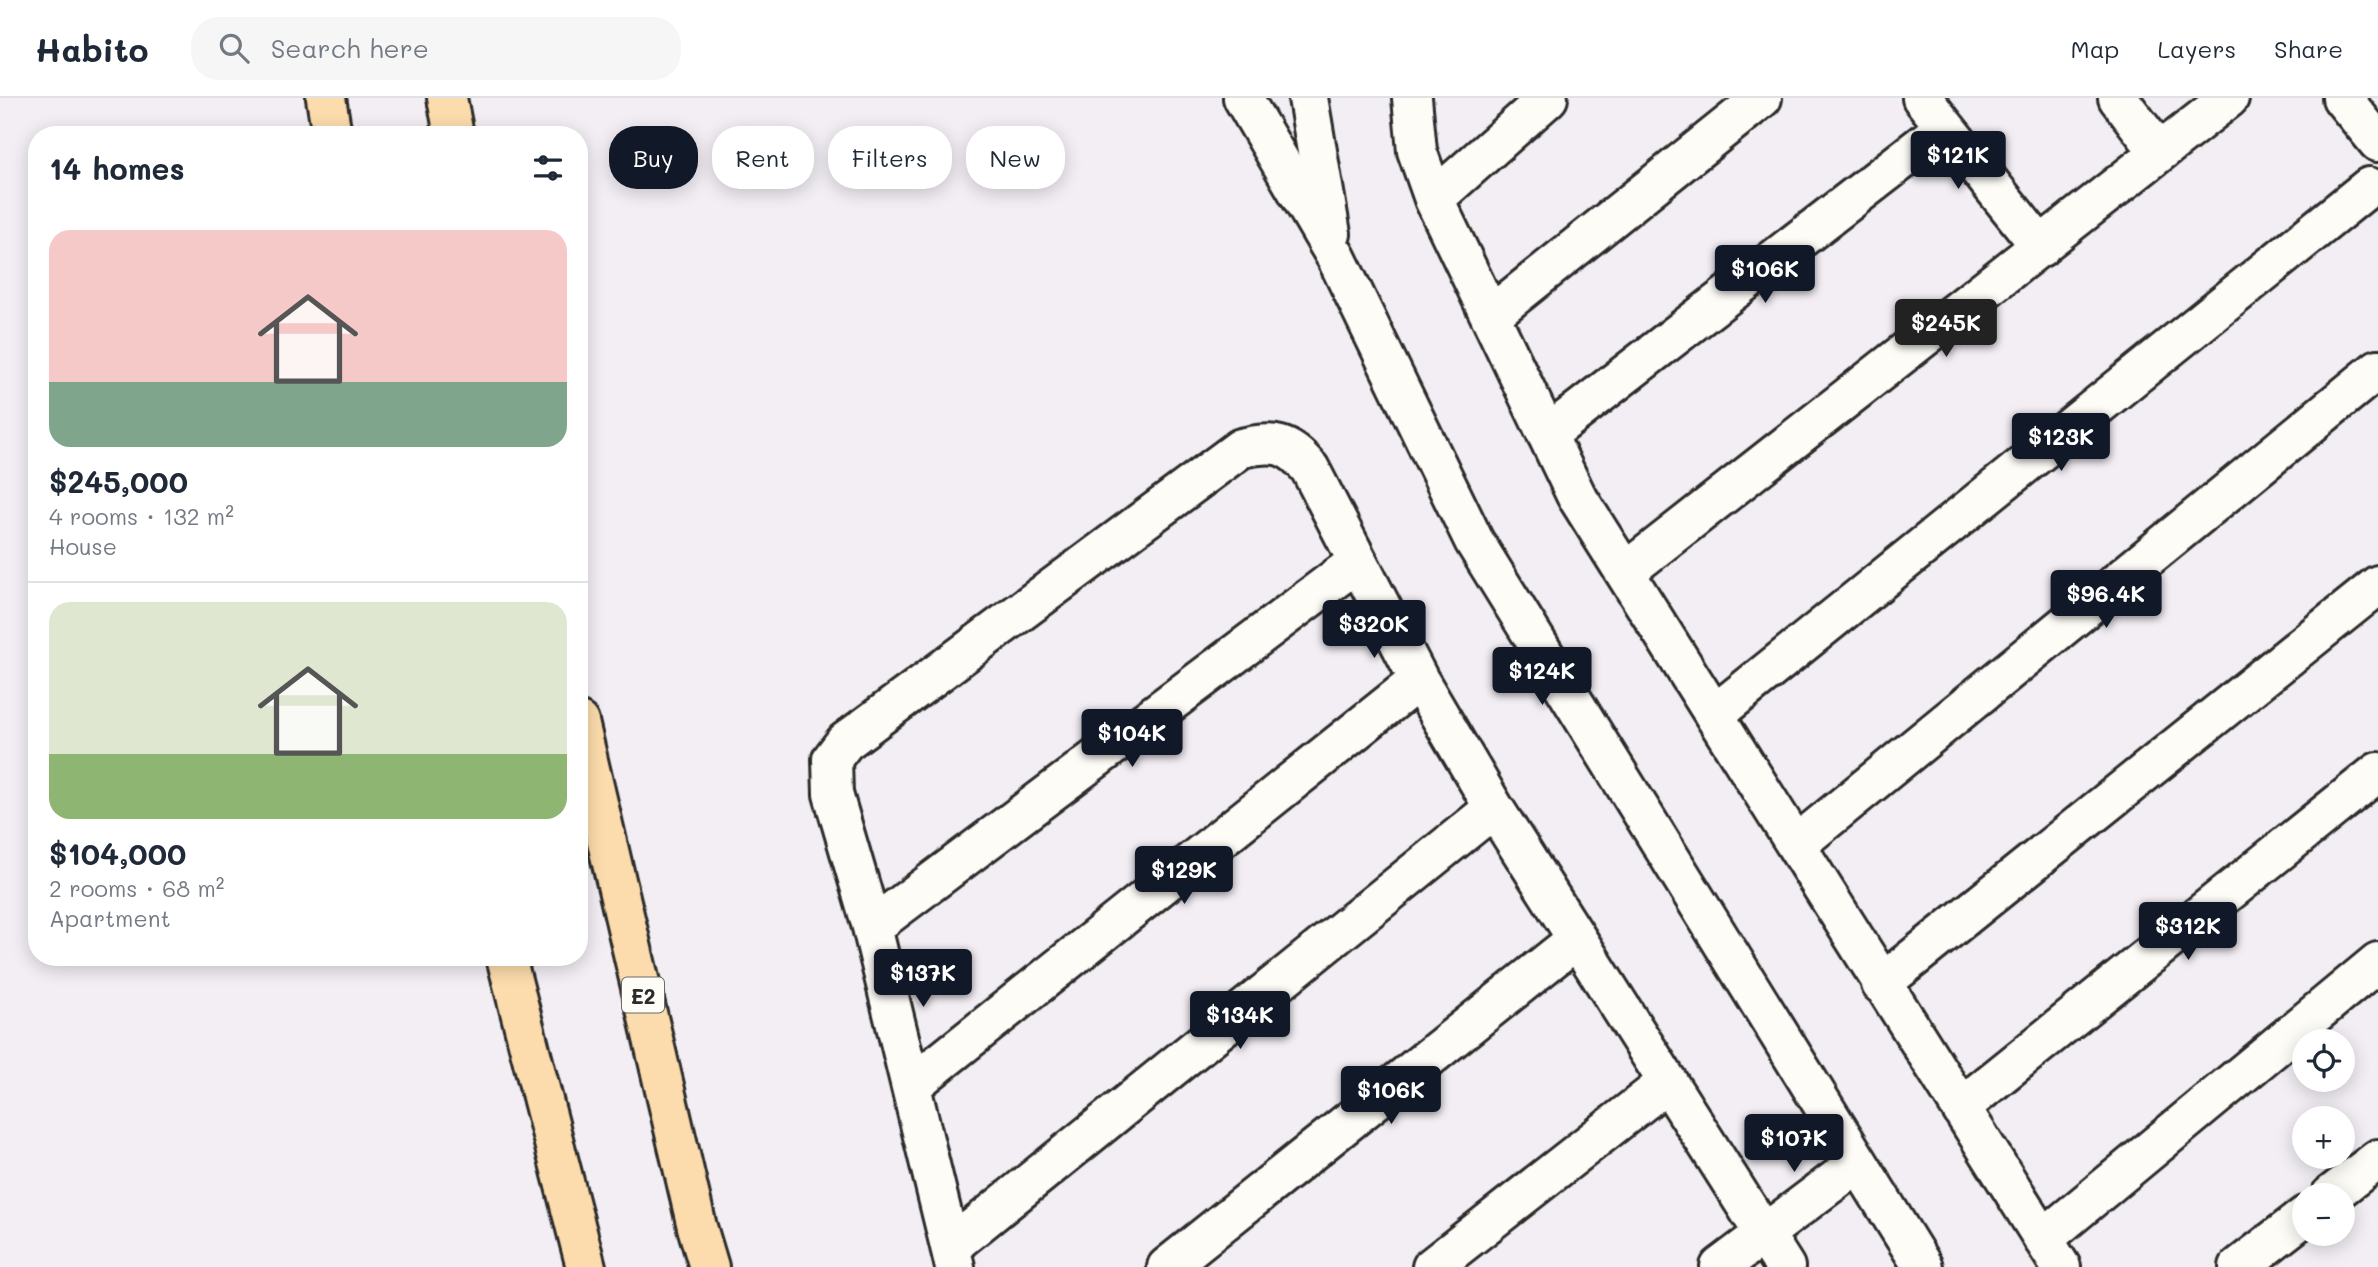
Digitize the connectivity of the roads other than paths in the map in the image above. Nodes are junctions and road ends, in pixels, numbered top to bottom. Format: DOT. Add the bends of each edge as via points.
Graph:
graph roads {
  1 [pos="326,98"];
  2 [pos="447,98"];
  3 [pos="1242,98"];
  4 [pos="1308,98"];
  5 [pos="1412,98"];
  6 [pos="1548,98"];
  7 [pos="1762,98"];
  8 [pos="1922,98"];
  9 [pos="2118,98"];
  10 [pos="2229,98"];
  11 [pos="2342,98"];
  12 [pos="331,126"];
  13 [pos="452,126"];
  14 [pos="1945,127"];
  15 [pos="2378,142"];
  16 [pos="2160,152"];
  17 [pos="2375,180"];
  18 [pos="1434,199"];
  19 [pos="2040,247"];
  20 [pos="1336,257"];
  21 [pos="1490,316"];
  22 [pos="2378,369"];
  23 [pos="1548,435"];
  24 [pos="1356,564"];
  25 [pos="1625,572"];
  26 [pos="2378,585"];
  27 [pos="1419,680"];
  28 [pos="1715,714"];
  29 [pos="588,761"];
  30 [pos="2378,772"];
  31 [pos="1494,808"];
  32 [pos="1796,845"];
  33 [pos="872,927"];
  34 [pos="1577,939"];
  35 [pos="2378,962"];
  36 [pos="508,966"];
  37 [pos="1881,984"];
  38 [pos="1668,1082"];
  39 [pos="912,1085"];
  40 [pos="1961,1107"];
  41 [pos="2378,1159"];
  42 [pos="1858,1163"];
  43 [pos="2347,1183"];
  44 [pos="2292,1226"];
  45 [pos="1765,1232"];
  46 [pos="2052,1253"];
  47 [pos="952,1257"];
  48 [pos="586,1267"];
  49 [pos="709,1267"];
  50 [pos="1167,1267"];
  51 [pos="1432,1267"];
  52 [pos="1720,1267"];
  53 [pos="1785,1267"];
  54 [pos="1923,1267"];
  55 [pos="2239,1267"];
  1 -- 12 [label="highway"];
  2 -- 13 [label="highway"];
  3 -- 20 [label="street"];
  4 -- 20 [label="street"];
  5 -- 18 [label="street" via="1417,152"];
  6 -- 18 [label="street"];
  7 -- 21 [label="street"];
  8 -- 14 [label="street"];
  9 -- 16 [label="street"];
  10 -- 16 [label="street"];
  11 -- 15 [label="street"];
  14 -- 19 [label="street"];
  14 -- 23 [label="street"];
  16 -- 19 [label="street"];
  17 -- 28 [label="street"];
  18 -- 21 [label="street"];
  19 -- 25 [label="street"];
  20 -- 42 [label="street" via="1475,541"];
  21 -- 23 [label="street"];
  22 -- 32 [label="street"];
  23 -- 25 [label="street" via="1576,495"];
  24 -- 27 [label="street"];
  24 -- 33 [label="street"];
  24 -- 33 [label="street" via="1310,469 1296,453 1281,445 1241,448 845,741 832,759 833,794"];
  25 -- 28 [label="street"];
  26 -- 37 [label="street"];
  27 -- 31 [label="street"];
  27 -- 39 [label="street"];
  28 -- 32 [label="street"];
  29 -- 49 [label="highway, E2"];
  30 -- 40 [label="street"];
  31 -- 34 [label="street"];
  31 -- 47 [label="street"];
  32 -- 37 [label="street"];
  33 -- 39 [label="street"];
  34 -- 38 [label="street"];
  34 -- 50 [label="street"];
  35 -- 46 [label="street"];
  36 -- 48 [label="highway"];
  37 -- 40 [label="street"];
  38 -- 45 [label="street"];
  38 -- 51 [label="street"];
  39 -- 47 [label="street"];
  40 -- 46 [label="street"];
  41 -- 43 [label="street"];
  42 -- 45 [label="street"];
  42 -- 54 [label="street"];
  44 -- 55 [label="street"];
  45 -- 52 [label="street"];
  45 -- 53 [label="street"];
}
